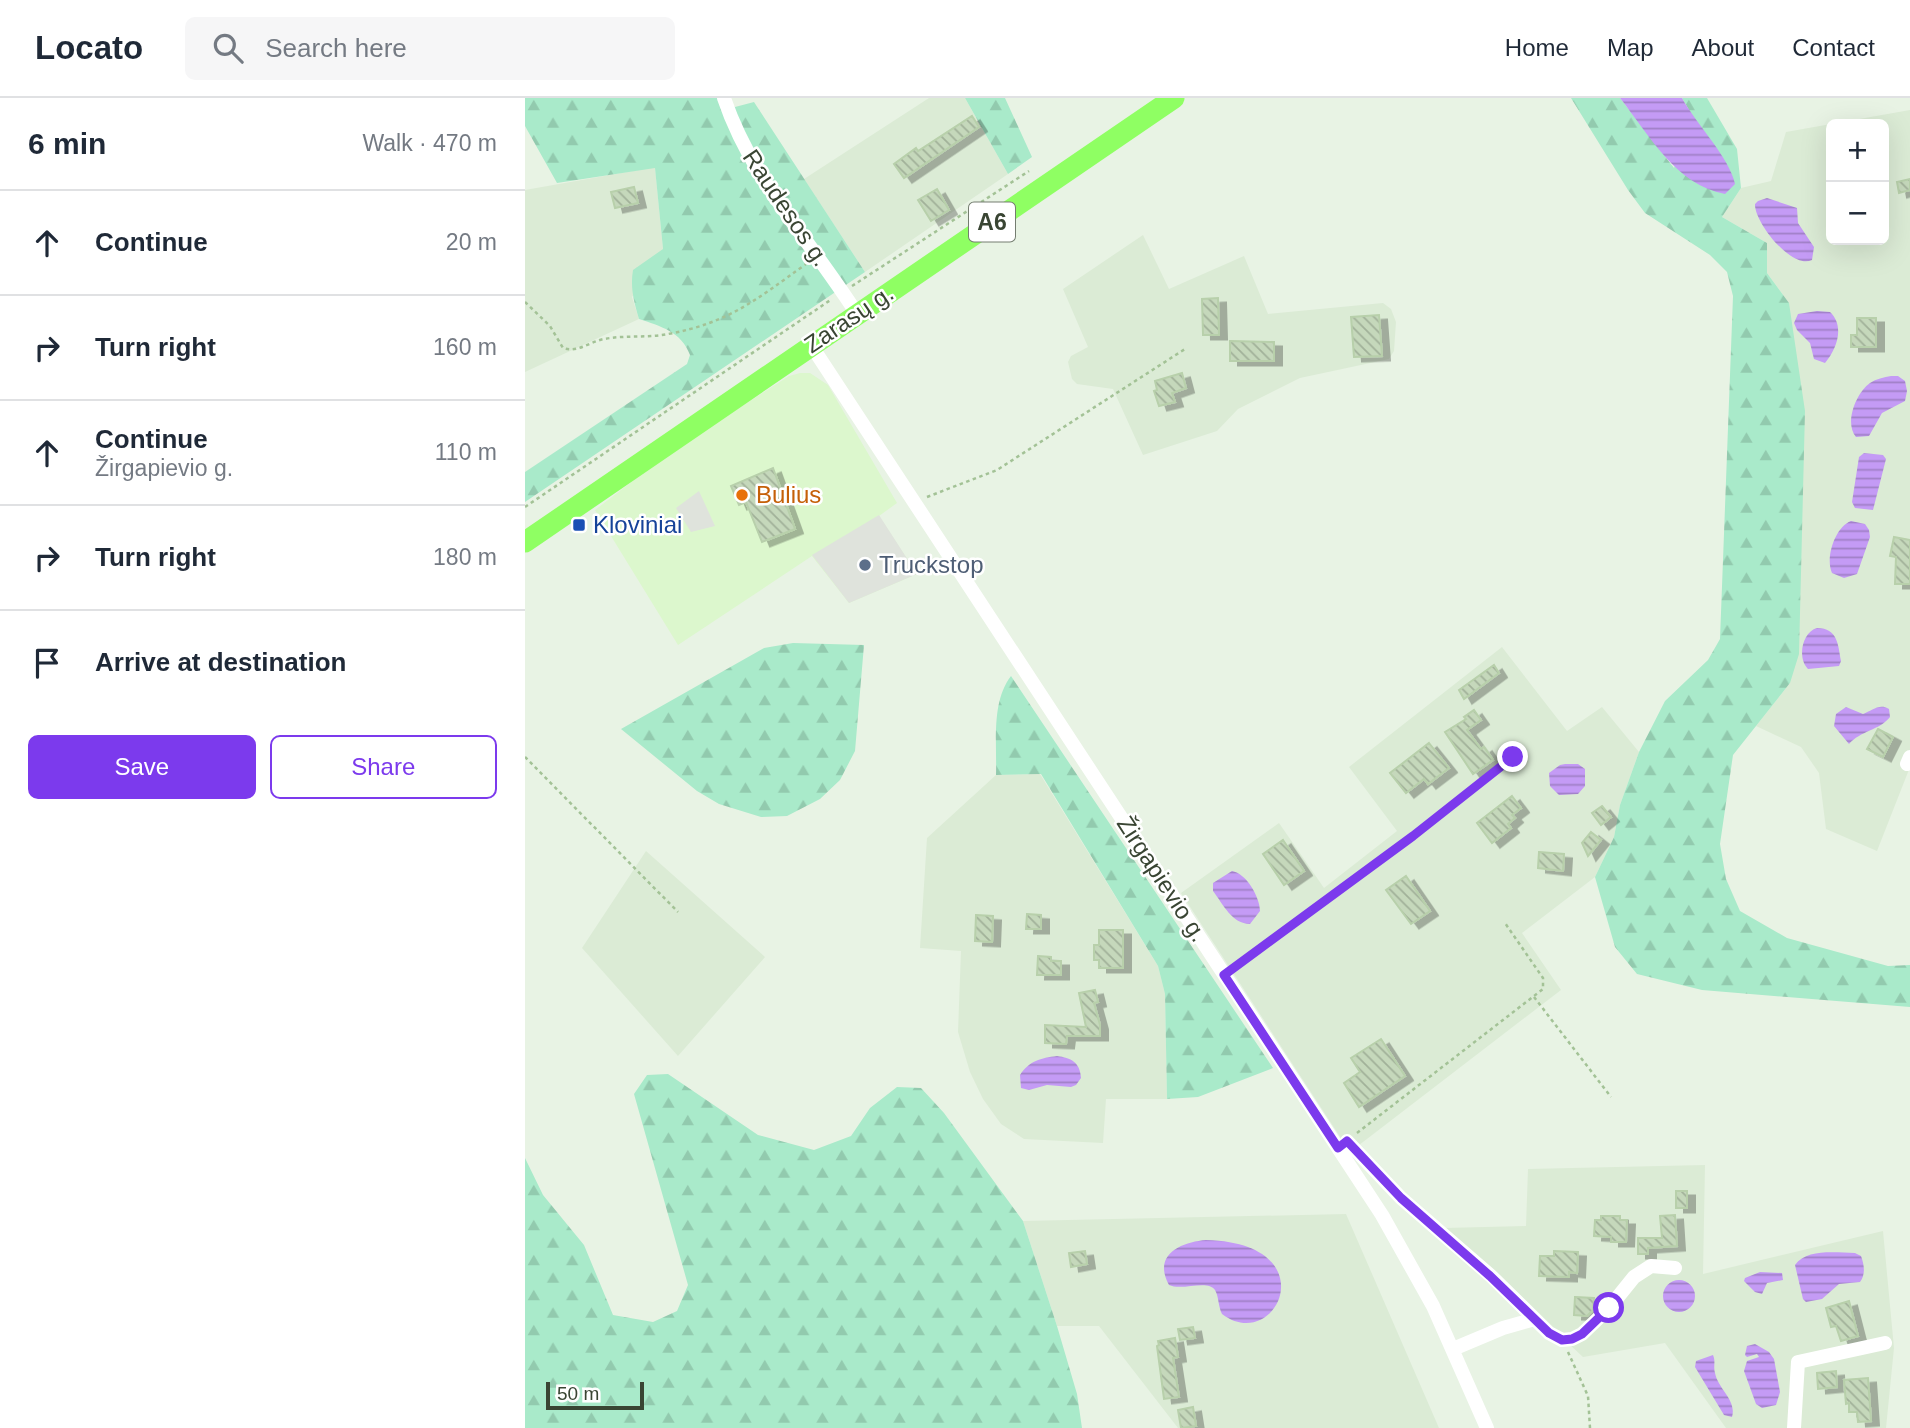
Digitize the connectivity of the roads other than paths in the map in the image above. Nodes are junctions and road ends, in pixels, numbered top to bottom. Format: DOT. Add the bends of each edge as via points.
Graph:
graph roads {
  1 [pos="724,98"];
  2 [pos="1174,98"];
  3 [pos="857,314"];
  4 [pos="811,345"];
  5 [pos="525,542"];
  6 [pos="1347,1141"];
  7 [pos="1675,1268"];
  8 [pos="1535,1319"];
  9 [pos="1885,1343"];
  10 [pos="1453,1349"];
  11 [pos="1487,1428"];
  12 [pos="1794,1428"];
  1 -- 3 [label="street, Raudesos g." via="735,131"];
  2 -- 3 [label="highway, Zarasų g. / A6"];
  3 -- 4 [label="highway, Zarasų g. / A6"];
  4 -- 5 [label="highway, Zarasų g. / A6"];
  4 -- 10 [label="street, Žirgapievio g." via="1382,1215"];
  6 -- 8 [label="street" via="1401,1198"];
  7 -- 8 [label="street" via="1651,1266 1634,1276 1609,1308 1572,1339 1549,1333"];
  8 -- 10 [label="street"];
  9 -- 12 [label="street" via="1798,1362"];
  10 -- 11 [label="street, Žirgapievio g."];
}
